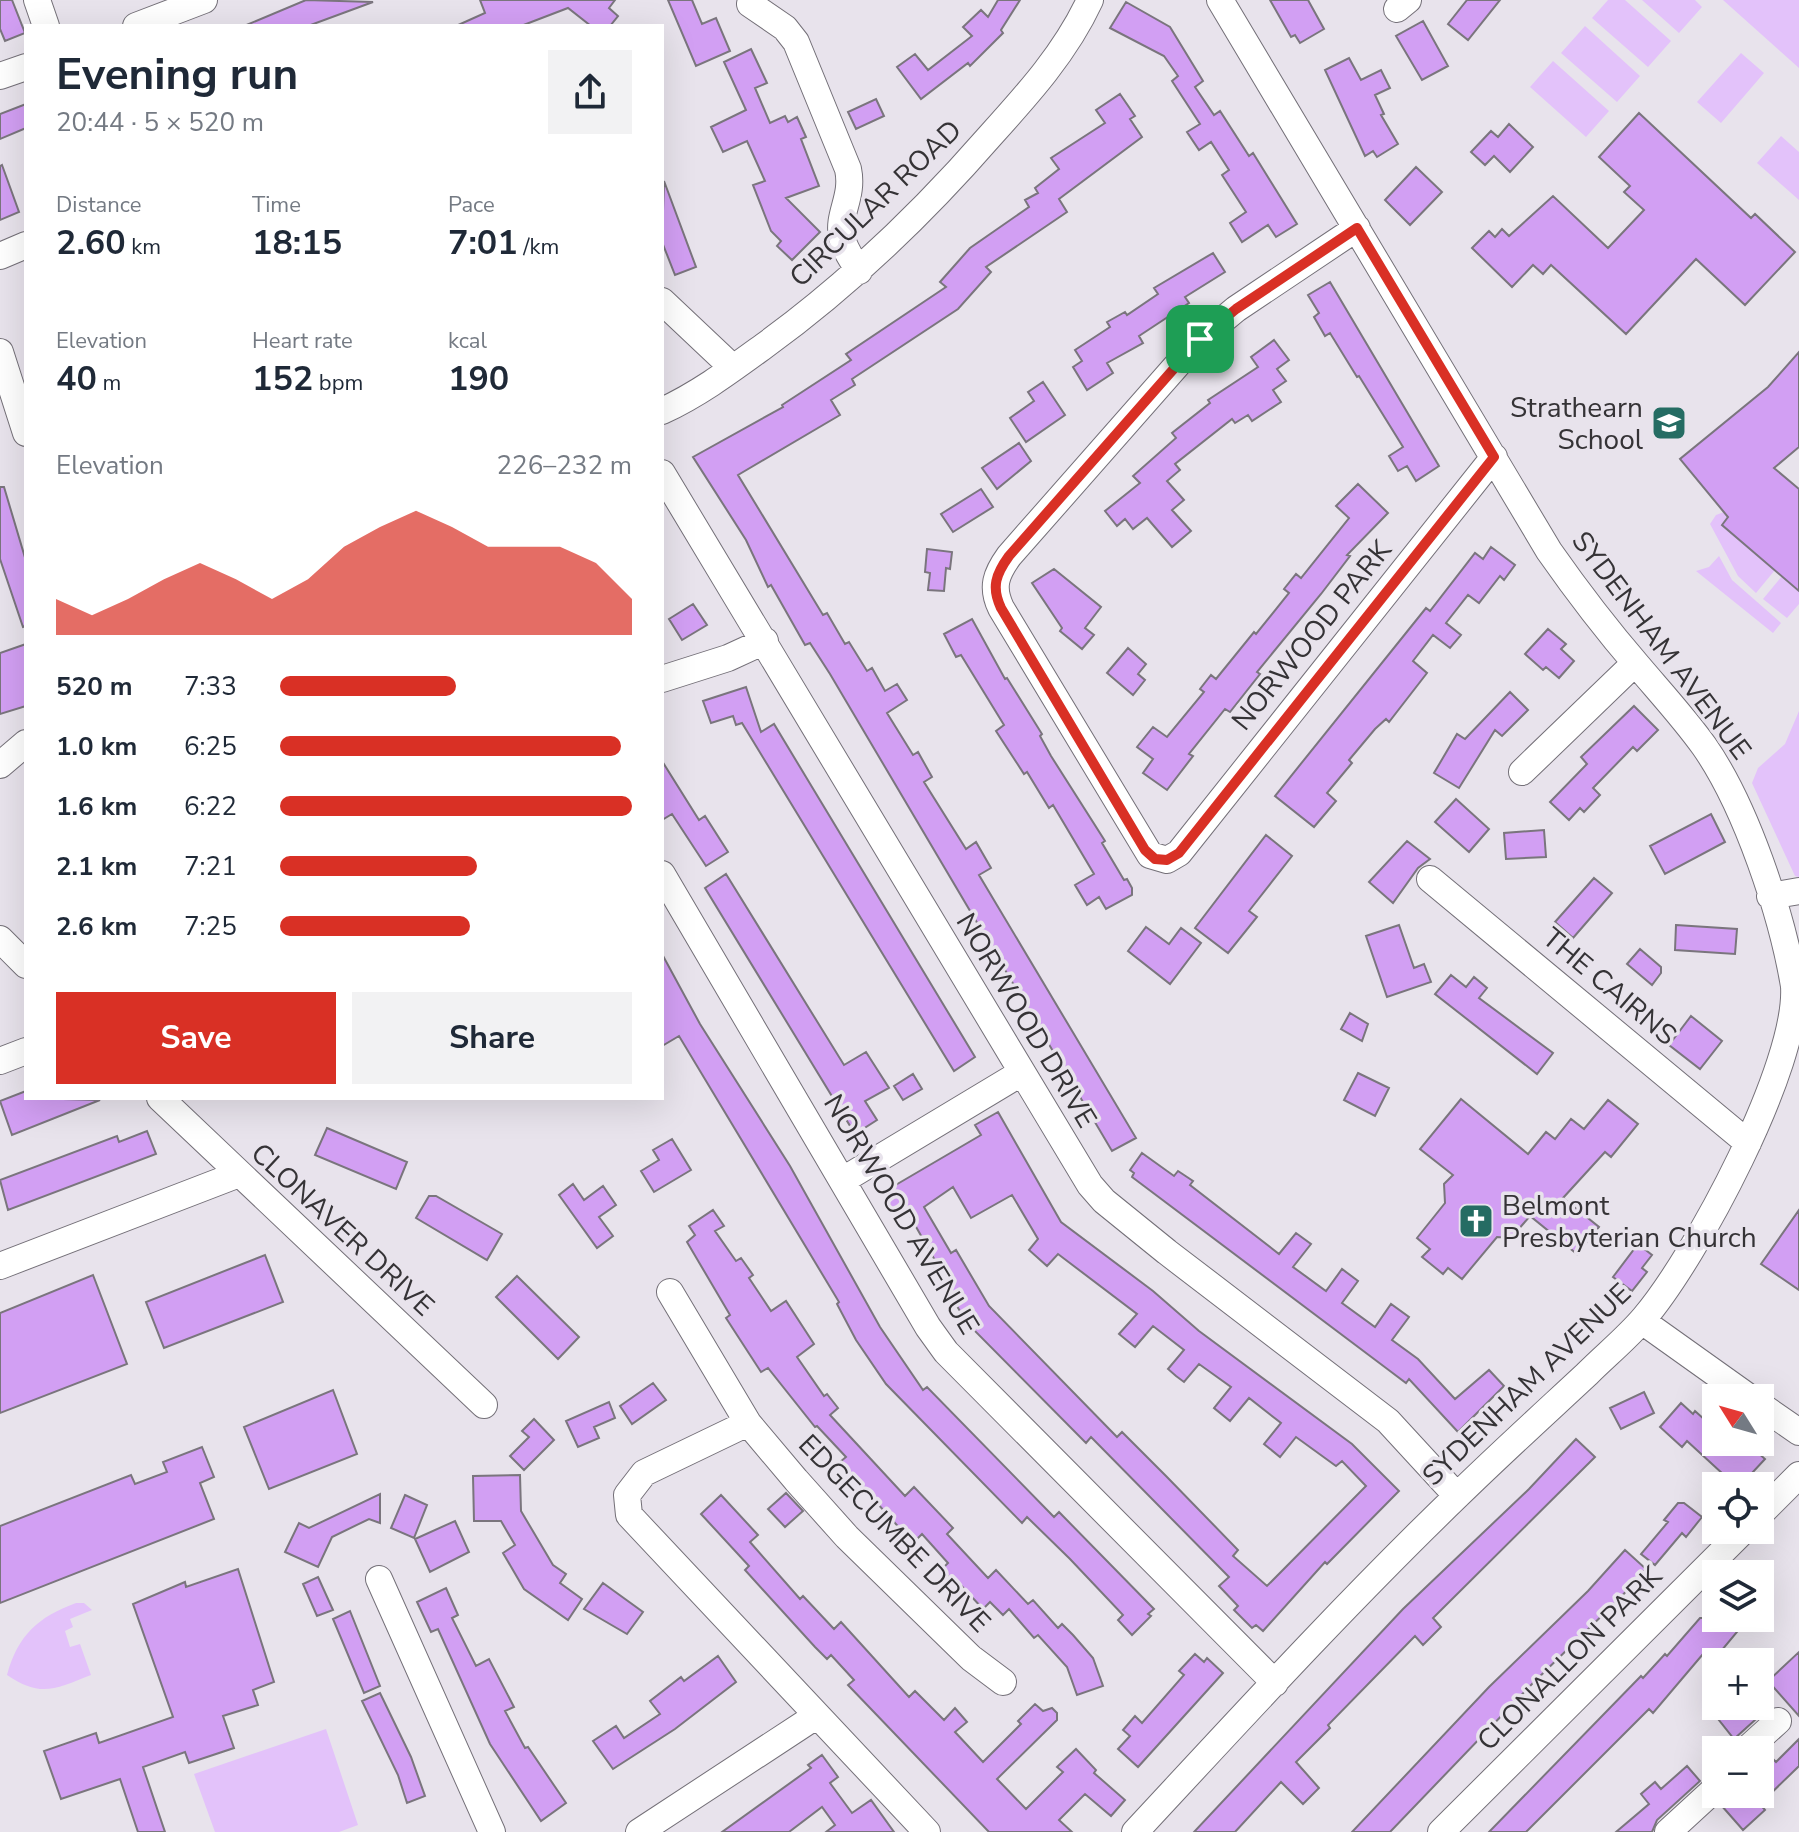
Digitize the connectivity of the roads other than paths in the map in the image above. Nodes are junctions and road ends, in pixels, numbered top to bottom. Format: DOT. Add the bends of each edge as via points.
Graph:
graph roads {
  1 [pos="37,0"];
  2 [pos="204,0"];
  3 [pos="1090,0"];
  4 [pos="1220,0"];
  5 [pos="750,4"];
  6 [pos="45,24"];
  7 [pos="141,24"];
  8 [pos="24,68"];
  9 [pos="0,76"];
  10 [pos="1357,228"];
  11 [pos="24,246"];
  12 [pos="0,256"];
  13 [pos="859,271"];
  14 [pos="664,303"];
  15 [pos="0,352"];
  16 [pos="733,368"];
  17 [pos="664,410"];
  18 [pos="24,427"];
  19 [pos="1494,457"];
  20 [pos="664,476"];
  21 [pos="765,641"];
  22 [pos="1635,663"];
  23 [pos="664,678"];
  24 [pos="1522,772"];
  25 [pos="664,877"];
  26 [pos="1430,879"];
  27 [pos="1799,891"];
  28 [pos="1770,896"];
  29 [pos="0,939"];
  30 [pos="24,963"];
  31 [pos="24,1052"];
  32 [pos="0,1061"];
  33 [pos="1021,1073"];
  34 [pos="162,1100"];
  35 [pos="1748,1143"];
  36 [pos="239,1174"];
  37 [pos="843,1180"];
  38 [pos="0,1266"];
  39 [pos="670,1292"];
  40 [pos="1642,1321"];
  41 [pos="1730,1384"];
  42 [pos="484,1405"];
  43 [pos="1774,1415"];
  44 [pos="748,1423"];
  45 [pos="1799,1432"];
  46 [pos="1799,1475"];
  47 [pos="1457,1496"];
  48 [pos="1774,1500"];
  49 [pos="1730,1544"];
  50 [pos="379,1579"];
  51 [pos="1003,1682"];
  52 [pos="1275,1683"];
  53 [pos="816,1716"];
  54 [pos="1778,1721"];
  55 [pos="1761,1736"];
  56 [pos="1702,1801"];
  57 [pos="492,1832"];
  58 [pos="639,1832"];
  59 [pos="927,1832"];
  60 [pos="1135,1832"];
  61 [pos="1441,1832"];
  62 [pos="1668,1832"];
  1 -- 6 [label="street"];
  2 -- 7 [label="street"];
  3 -- 13 [label="street, CIRCULAR ROAD" via="1038,83 956,175"];
  4 -- 10 [label="street, SYDENHAM AVENUE"];
  5 -- 13 [label="street" via="791,35 843,155 852,186 842,240"];
  8 -- 9 [label="street"];
  10 -- 19 [label="street, SYDENHAM AVENUE"];
  10 -- 19 [label="street, NORWOOD PARK" via="1200,339 997,575 995,592 1001,608 1145,850 1161,861 1179,853"];
  11 -- 12 [label="street"];
  13 -- 16 [label="street, CIRCULAR ROAD"];
  14 -- 16 [label="street"];
  15 -- 18 [label="street"];
  16 -- 17 [label="street, CIRCULAR ROAD"];
  19 -- 22 [label="street, SYDENHAM AVENUE" via="1549,551"];
  20 -- 21 [label="street, NORWOOD DRIVE"];
  21 -- 23 [label="street"];
  21 -- 33 [label="street, NORWOOD DRIVE"];
  22 -- 24 [label="street"];
  22 -- 28 [label="street, SYDENHAM AVENUE" via="1705,747 1727,784"];
  25 -- 37 [label="street, NORWOOD AVENUE"];
  26 -- 35 [label="street, THE CAIRNS"];
  27 -- 28 [label="street"];
  28 -- 35 [label="street, SYDENHAM AVENUE" via="1795,991 1792,1032"];
  29 -- 30 [label="street"];
  31 -- 32 [label="street"];
  33 -- 37 [label="street"];
  33 -- 47 [label="street, NORWOOD DRIVE" via="1104,1201 1388,1421"];
  34 -- 36 [label="street, CLONAVER DRIVE"];
  35 -- 40 [label="street, SYDENHAM AVENUE" via="1704,1231"];
  36 -- 38 [label="street"];
  36 -- 42 [label="street, CLONAVER DRIVE"];
  37 -- 52 [label="street, NORWOOD AVENUE" via="946,1352"];
  39 -- 44 [label="street, EDGECUMBE DRIVE"];
  40 -- 41 [label="street"];
  40 -- 47 [label="street, SYDENHAM AVENUE"];
  43 -- 45 [label="street"];
  44 -- 51 [label="street, EDGECUMBE DRIVE" via="847,1537 971,1658"];
  44 -- 53 [label="street" via="644,1473 630,1488 627,1508 638,1528"];
  46 -- 48 [label="street"];
  47 -- 52 [label="street, SYDENHAM AVENUE"];
  49 -- 61 [label="street, CLONALLON PARK"];
  50 -- 57 [label="street"];
  52 -- 60 [label="street, SYDENHAM AVENUE"];
  53 -- 58 [label="street"];
  53 -- 59 [label="street"];
  54 -- 55 [label="street"];
  56 -- 62 [label="street"];
}
